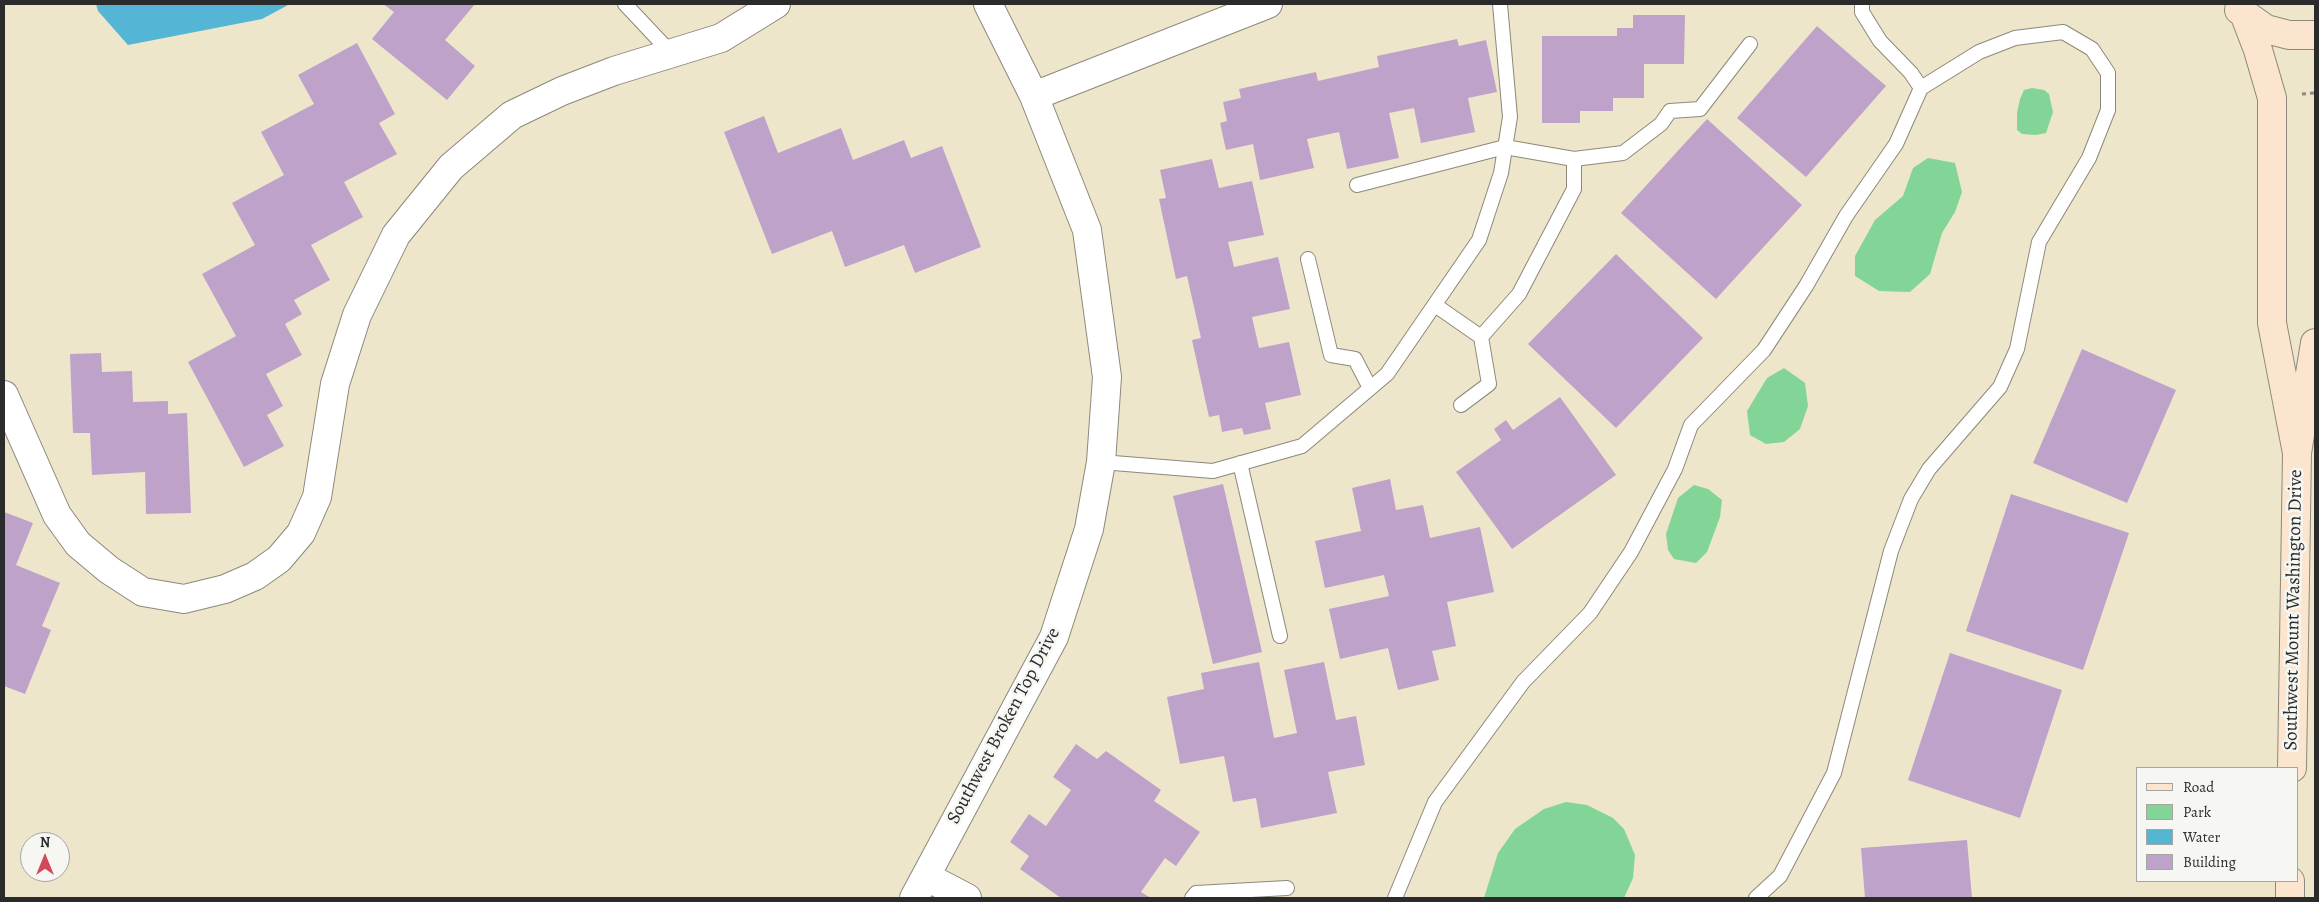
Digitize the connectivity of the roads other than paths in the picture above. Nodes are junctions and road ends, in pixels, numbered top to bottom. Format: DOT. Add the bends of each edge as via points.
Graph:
graph roads {
  1 [pos="625,4"];
  2 [pos="776,4"];
  3 [pos="988,4"];
  4 [pos="1268,4"];
  5 [pos="1500,4"];
  6 [pos="1862,4"];
  7 [pos="2239,10"];
  8 [pos="2315,35"];
  9 [pos="1750,44"];
  10 [pos="672,54"];
  11 [pos="1920,88"];
  12 [pos="1034,96"];
  13 [pos="1505,147"];
  14 [pos="1574,159"];
  15 [pos="1358,185"];
  16 [pos="1308,259"];
  17 [pos="1434,305"];
  18 [pos="1481,337"];
  19 [pos="2315,343"];
  20 [pos="1370,388"];
  21 [pos="4,395"];
  22 [pos="1461,405"];
  23 [pos="2296,453"];
  24 [pos="1102,462"];
  25 [pos="1240,463"];
  26 [pos="1280,636"];
  27 [pos="2292,767"];
  28 [pos="2290,882"];
  29 [pos="920,888"];
  30 [pos="1287,888"];
  31 [pos="967,898"];
  32 [pos="1192,898"];
  33 [pos="1395,898"];
  34 [pos="1756,898"];
  35 [pos="2290,898"];
  1 -- 10 [label="lane"];
  2 -- 10 [label="street" via="721,38"];
  3 -- 12 [label="street, Southwest Broken Top Drive"];
  4 -- 12 [label="street"];
  5 -- 13 [label="lane" via="1510,117"];
  6 -- 11 [label="lane" via="1862,12 1880,41 1911,73"];
  7 -- 8 [label="main road" via="2266,29"];
  7 -- 23 [label="main road, Southwest Mount Washington Drive" via="2258,50 2272,98 2272,323"];
  9 -- 14 [label="lane" via="1700,109 1670,110 1661,124 1623,152"];
  10 -- 21 [label="street" via="605,74 512,115 451,167 426,197 396,235 356,315 335,384 317,497 300,533 279,559 255,576 225,589 184,599 143,592 109,570 78,544 57,514"];
  11 -- 33 [label="lane" via="1896,144 1846,216 1764,350 1691,425 1675,469 1631,552 1590,613 1523,682 1435,802"];
  11 -- 34 [label="lane" via="1979,52 2015,38 2063,32 2092,49 2108,73 2108,110 2089,158 2039,242 2017,349 2000,387 1929,469 1911,499 1892,551 1834,773 1780,876"];
  12 -- 24 [label="street, Southwest Broken Top Drive" via="1087,230 1106,377"];
  13 -- 14 [label="lane"];
  13 -- 15 [label="lane"];
  13 -- 17 [label="lane" via="1501,173 1479,240"];
  14 -- 18 [label="lane" via="1574,189 1560,216 1519,294"];
  16 -- 20 [label="lane" via="1331,354 1354,359"];
  17 -- 18 [label="lane"];
  17 -- 20 [label="lane" via="1387,374"];
  18 -- 22 [label="lane" via="1489,384"];
  19 -- 23 [label="main road, Southwest Mount Washington Drive"];
  20 -- 25 [label="lane" via="1302,446"];
  23 -- 27 [label="main road, Southwest Mount Washington Drive"];
  24 -- 25 [label="lane" via="1213,471"];
  24 -- 29 [label="street, Southwest Broken Top Drive" via="1089,528 1054,637"];
  25 -- 26 [label="lane"];
  28 -- 35 [label="main road"];
  29 -- 31 [label="street"];
  30 -- 32 [label="lane" via="1196,893"];
}
